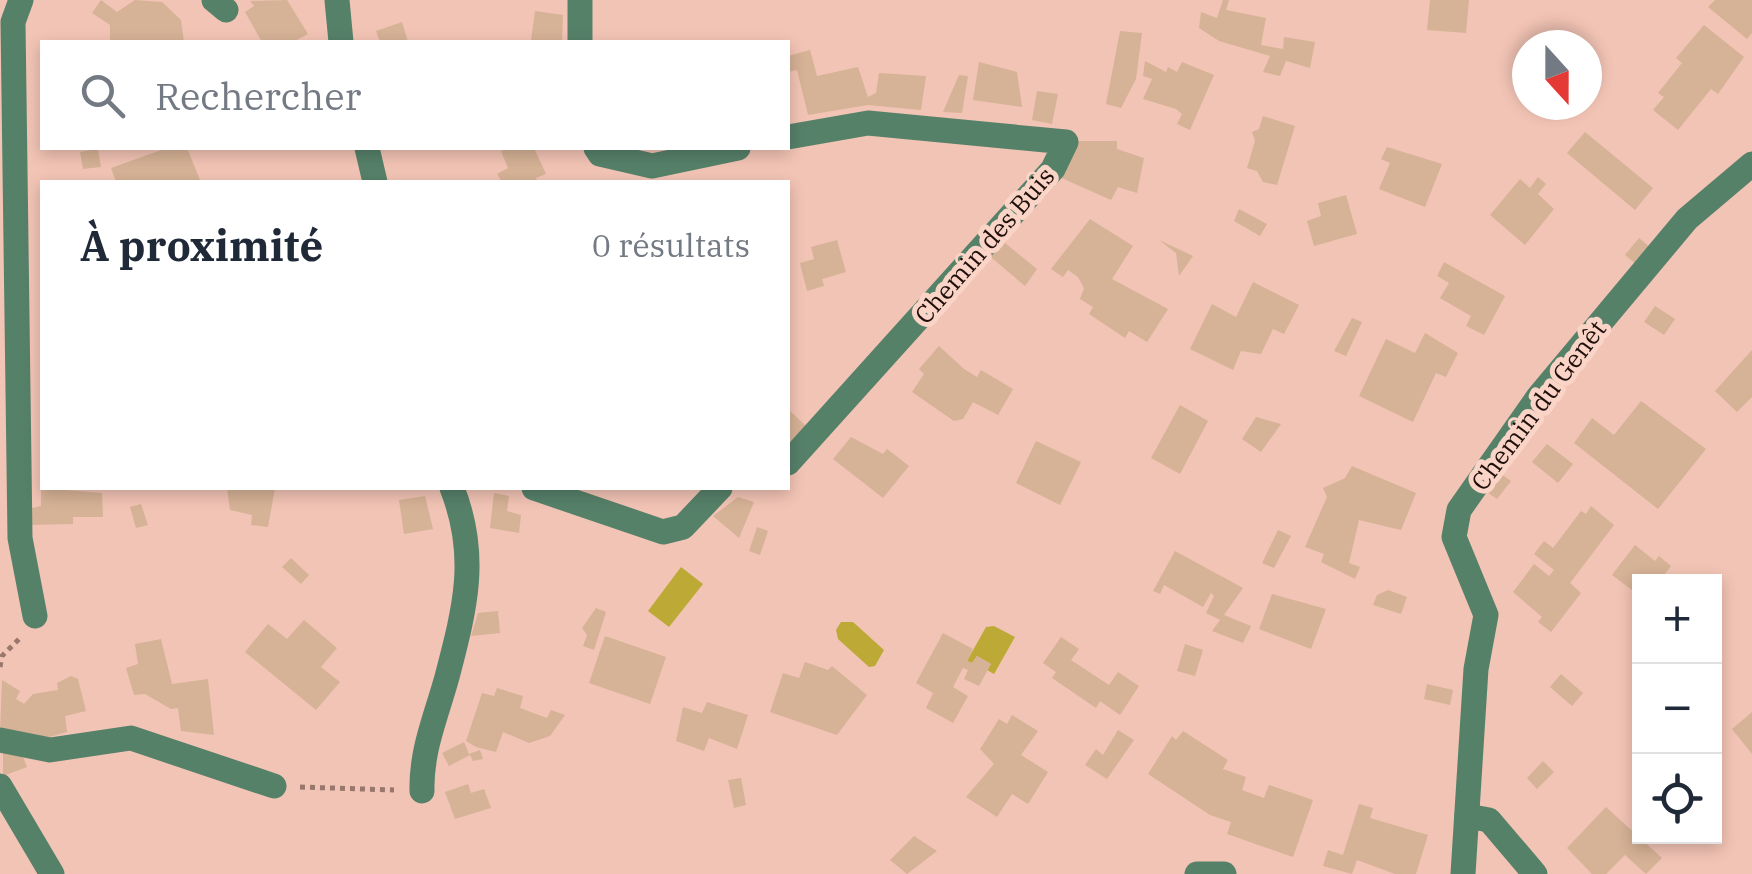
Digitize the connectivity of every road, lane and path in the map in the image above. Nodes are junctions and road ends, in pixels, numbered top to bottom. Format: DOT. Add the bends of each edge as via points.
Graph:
graph roads {
  1 [pos="337,0"];
  2 [pos="580,0"];
  3 [pos="11,14"];
  4 [pos="341,40"];
  5 [pos="580,40"];
  6 [pos="790,136"];
  7 [pos="367,150"];
  8 [pos="597,150"];
  9 [pos="728,150"];
  10 [pos="1752,164"];
  11 [pos="375,180"];
  12 [pos="6,182"];
  13 [pos="790,460"];
  14 [pos="453,490"];
  15 [pos="540,490"];
  16 [pos="718,490"];
  17 [pos="34,616"];
  18 [pos="0,668"];
  19 [pos="0,740"];
  20 [pos="0,786"];
  21 [pos="274,786"];
  22 [pos="422,791"];
  23 [pos="1468,816"];
  24 [pos="52,874"];
  25 [pos="1197,874"];
  26 [pos="1224,874"];
  27 [pos="1463,874"];
  28 [pos="1534,874"];
  1 -- 4 [label="street"];
  2 -- 5 [label="street"];
  3 -- 12 [label="street"];
  6 -- 13 [label="street, Chemin des Buis" via="868,123 1066,142 1041,183"];
  7 -- 11 [label="street"];
  8 -- 9 [label="street" via="652,166"];
  10 -- 23 [label="street, Chemin du Genêt" via="1687,219 1539,396 1458,510 1454,537 1486,615 1476,668"];
  12 -- 17 [label="street" via="20,538"];
  14 -- 22 [label="street" via="470,560 422,758"];
  15 -- 16 [label="street" via="663,532 683,527"];
  17 -- 18 [label="path"];
  19 -- 21 [label="street" via="50,750 131,738"];
  20 -- 24 [label="street"];
  21 -- 22 [label="path"];
  23 -- 27 [label="street, Chemin du Genêt"];
  23 -- 28 [label="street" via="1490,820"];
  25 -- 26 [label="street"];
}
